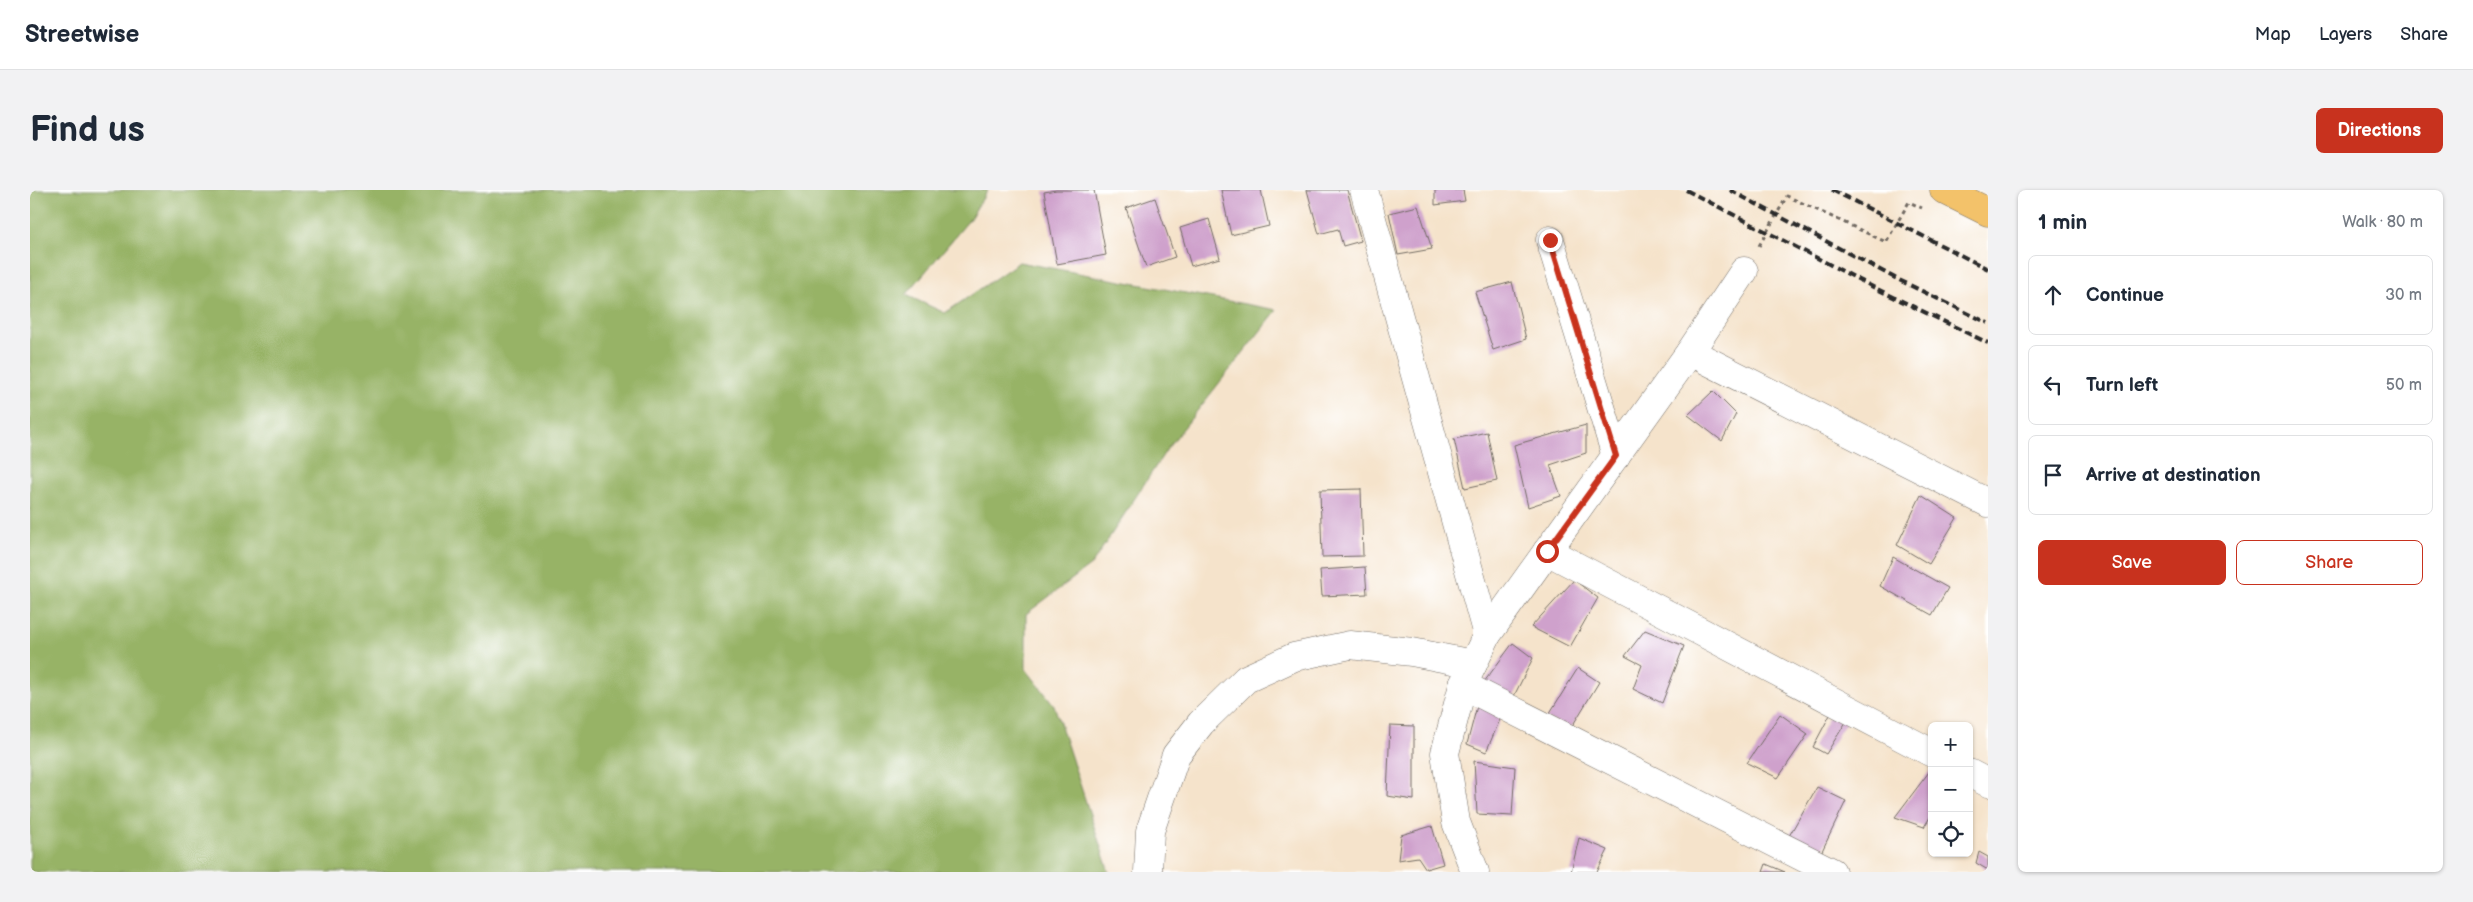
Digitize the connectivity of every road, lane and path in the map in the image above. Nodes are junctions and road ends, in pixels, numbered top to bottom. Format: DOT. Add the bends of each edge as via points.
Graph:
graph roads {
  1 [pos="1364,190"];
  2 [pos="1944,190"];
  3 [pos="1926,210"];
  4 [pos="1988,212"];
  5 [pos="1550,240"];
  6 [pos="1744,271"];
  7 [pos="1690,352"];
  8 [pos="1616,456"];
  9 [pos="1988,502"];
  10 [pos="1547,551"];
  11 [pos="1487,635"];
  12 [pos="1468,674"];
  13 [pos="1928,751"];
  14 [pos="1973,775"];
  15 [pos="1988,783"];
  16 [pos="1148,872"];
  17 [pos="1475,872"];
  18 [pos="1832,872"];
  1 -- 11 [label="street"];
  2 -- 4 [label="highway"];
  3 -- 6 [label="path" via="1909,202 1886,242 1787,196"];
  5 -- 8 [label="street"];
  6 -- 7 [label="street"];
  7 -- 8 [label="street"];
  7 -- 9 [label="street"];
  8 -- 10 [label="street"];
  10 -- 11 [label="street"];
  10 -- 13 [label="street"];
  11 -- 12 [label="street"];
  12 -- 16 [label="street" via="1412,652 1350,645 1294,657 1246,679 1201,723 1176,754 1150,831"];
  12 -- 17 [label="street" via="1445,753 1456,822"];
  12 -- 18 [label="street"];
  14 -- 15 [label="street"];
}
